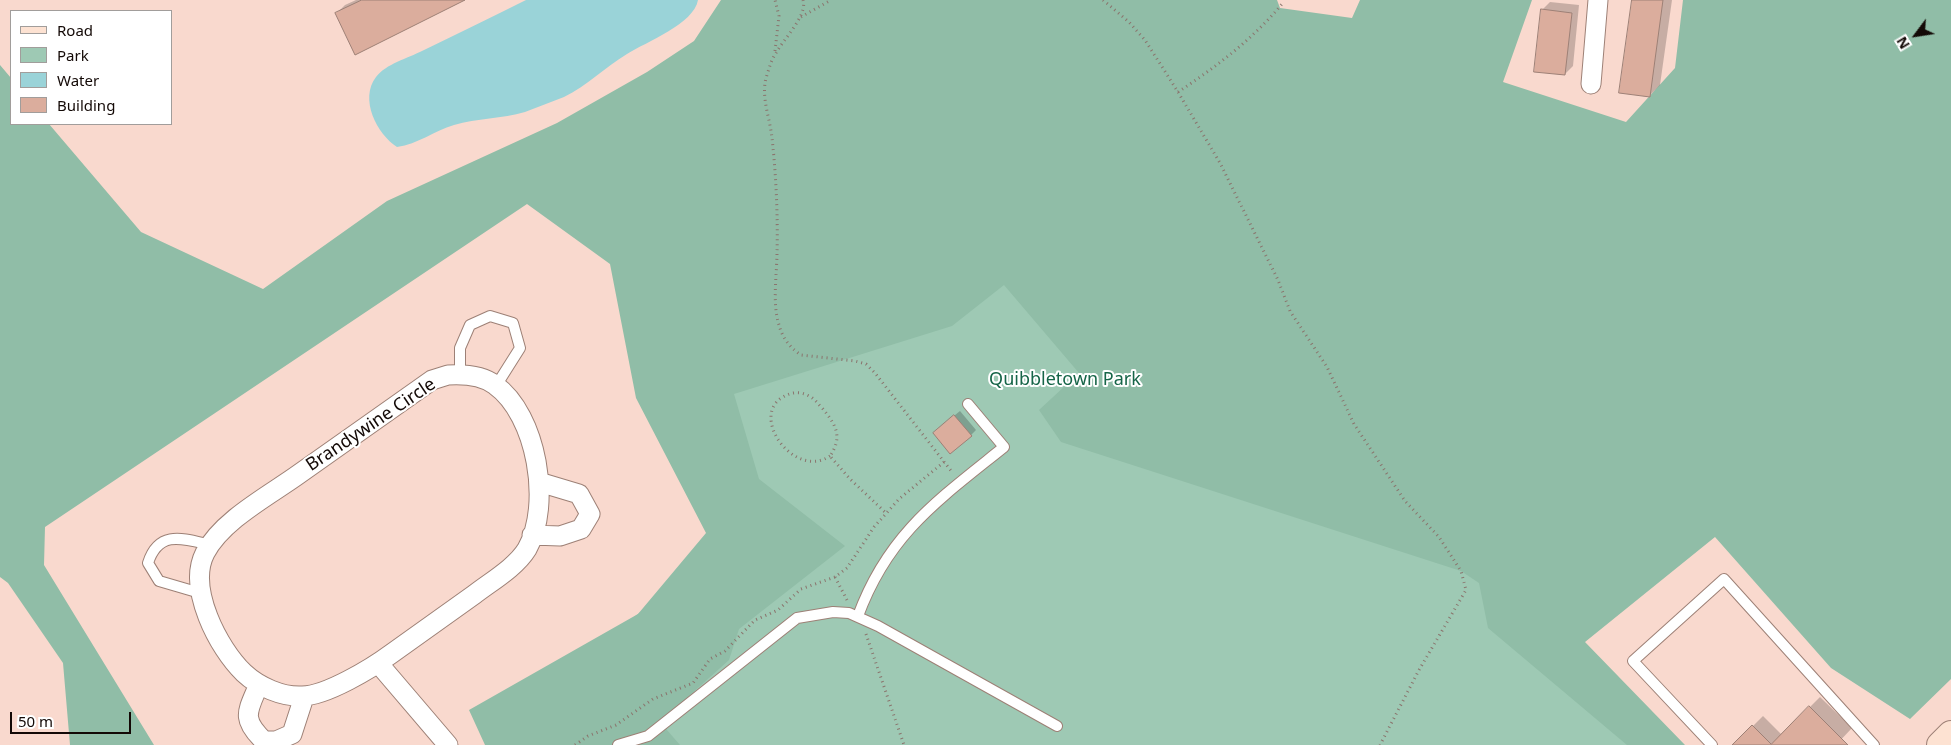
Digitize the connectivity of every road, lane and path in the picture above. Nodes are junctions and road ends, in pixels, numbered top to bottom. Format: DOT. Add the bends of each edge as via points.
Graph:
graph roads {
  1 [pos="775,0"];
  2 [pos="803,0"];
  3 [pos="831,0"];
  4 [pos="1103,0"];
  5 [pos="1598,0"];
  6 [pos="1282,4"];
  7 [pos="800,17"];
  8 [pos="775,54"];
  9 [pos="1591,84"];
  10 [pos="1178,92"];
  11 [pos="460,375"];
  12 [pos="496,386"];
  13 [pos="968,404"];
  14 [pos="830,456"];
  15 [pos="944,462"];
  16 [pos="539,482"];
  17 [pos="960,482"];
  18 [pos="886,513"];
  19 [pos="532,535"];
  20 [pos="211,545"];
  21 [pos="834,577"];
  22 [pos="200,593"];
  23 [pos="849,603"];
  24 [pos="858,616"];
  25 [pos="865,632"];
  26 [pos="378,664"];
  27 [pos="259,684"];
  28 [pos="304,697"];
  29 [pos="1057,726"];
  30 [pos="1951,734"];
  31 [pos="646,740"];
  32 [pos="448,745"];
  33 [pos="575,745"];
  34 [pos="618,745"];
  35 [pos="904,745"];
  36 [pos="1380,745"];
  37 [pos="1712,745"];
  38 [pos="1874,745"];
  39 [pos="1940,745"];
  1 -- 8 [label="path" via="778,16"];
  2 -- 7 [label="path"];
  3 -- 7 [label="path"];
  4 -- 10 [label="path" via="1145,40"];
  5 -- 9 [label="street"];
  6 -- 10 [label="path" via="1240,46"];
  7 -- 8 [label="path"];
  8 -- 15 [label="path" via="765,83 764,99 772,147 778,250 778,324 792,349 800,355 866,364"];
  10 -- 36 [label="path" via="1220,163 1290,311 1327,367 1354,424 1404,501 1438,537 1461,571 1466,590"];
  11 -- 12 [label="street, Brandywine Circle" via="486,380"];
  11 -- 12 [label="lane" via="460,348 470,325 490,316 513,324 520,348"];
  11 -- 20 [label="street, Brandywine Circle" via="432,380 235,519"];
  12 -- 16 [label="street, Brandywine Circle" via="520,412"];
  13 -- 17 [label="lane" via="1004,447"];
  14 -- 14 [label="path" via="837,444 838,432 814,399 793,392 779,399 770,417 775,435 803,462 816,462"];
  14 -- 18 [label="path"];
  15 -- 17 [label="path"];
  15 -- 18 [label="path"];
  16 -- 19 [label="street, Brandywine Circle" via="538,518"];
  16 -- 19 [label="street" via="578,494 590,514 581,529 560,536"];
  17 -- 24 [label="lane" via="917,520 895,545 868,589"];
  18 -- 21 [label="path" via="847,568"];
  19 -- 26 [label="street, Brandywine Circle" via="526,550 507,570"];
  20 -- 22 [label="street, Brandywine Circle" via="200,571"];
  20 -- 22 [label="lane" via="178,538 162,541 152,550 148,563 159,581"];
  21 -- 23 [label="path"];
  21 -- 33 [label="path" via="801,589 778,610 755,620 725,651 710,659 693,683 653,699 616,725"];
  22 -- 27 [label="street, Brandywine Circle" via="227,651 245,674"];
  24 -- 29 [label="lane"];
  24 -- 31 [label="lane" via="833,612 797,618"];
  25 -- 35 [label="path"];
  26 -- 28 [label="street, Brandywine Circle" via="349,680"];
  26 -- 32 [label="street"];
  27 -- 28 [label="street, Brandywine Circle" via="276,692"];
  27 -- 28 [label="street" via="247,714 250,728 264,741 276,742 292,734"];
  30 -- 39 [label="main road"];
  31 -- 34 [label="lane"];
  37 -- 38 [label="lane" via="1633,661 1724,579"];
}
